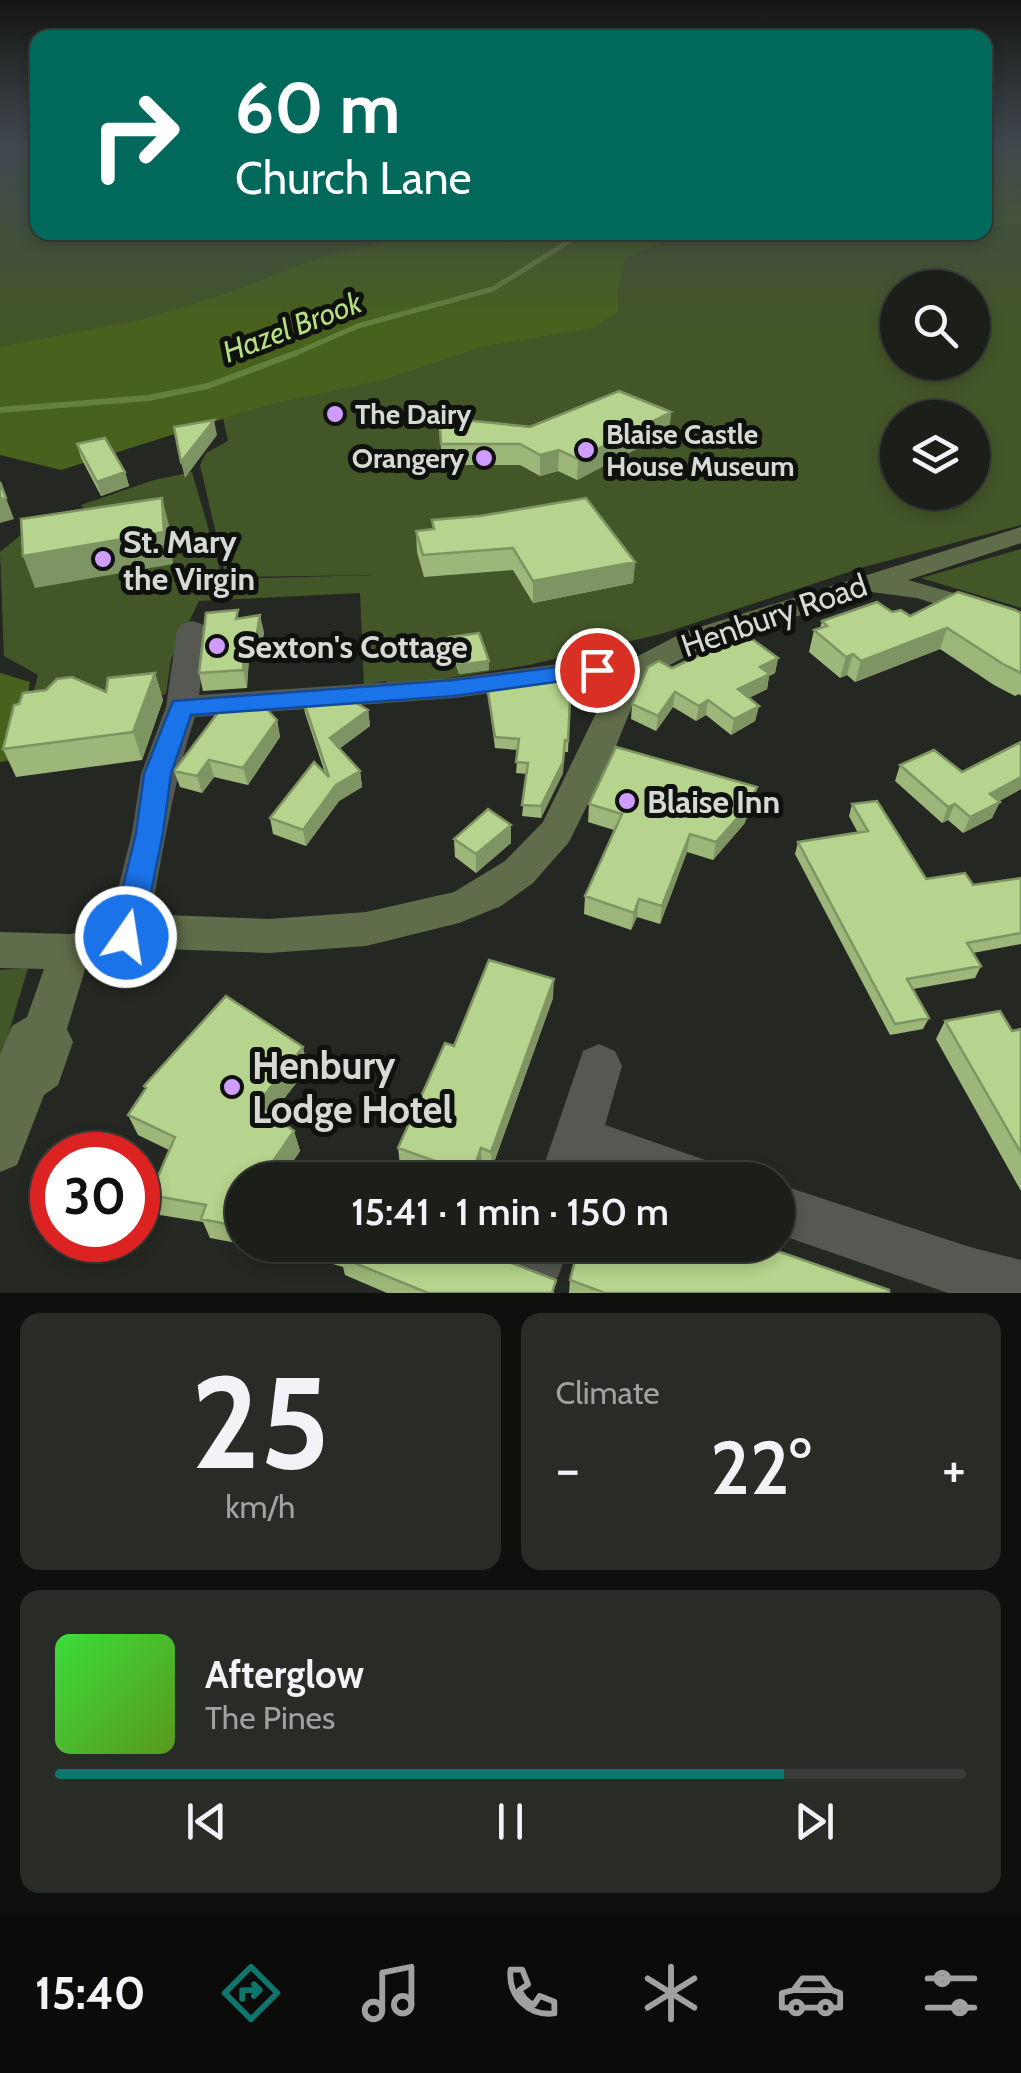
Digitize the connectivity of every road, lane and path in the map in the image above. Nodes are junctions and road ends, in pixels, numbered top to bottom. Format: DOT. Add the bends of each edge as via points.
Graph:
graph roads {
  1 [pos="1021,536"];
  2 [pos="858,585"];
  3 [pos="1021,622"];
  4 [pos="192,630"];
  5 [pos="630,674"];
  6 [pos="182,707"];
  7 [pos="126,937"];
  8 [pos="0,950"];
  9 [pos="70,952"];
  10 [pos="600,1066"];
  11 [pos="0,1148"];
  12 [pos="570,1160"];
  13 [pos="795,1216"];
  14 [pos="971,1284"];
  15 [pos="1021,1287"];
  1 -- 2 [label="main road, Henbury Road"];
  2 -- 3 [label="main road" via="921,590"];
  2 -- 5 [label="main road, Henbury Road" via="695,639"];
  4 -- 6 [label="street"];
  5 -- 6 [label="street" via="582,670 454,688"];
  5 -- 7 [label="main road" via="556,832 487,896 366,929"];
  6 -- 7 [label="street" via="158,774"];
  7 -- 9 [label="main road"];
  8 -- 9 [label="main road"];
  9 -- 11 [label="main road" via="45,1030 51,1042 42,1070 26,1080"];
  10 -- 12 [label="street"];
  13 -- 14 [label="street"];
  14 -- 15 [label="street"];
}
